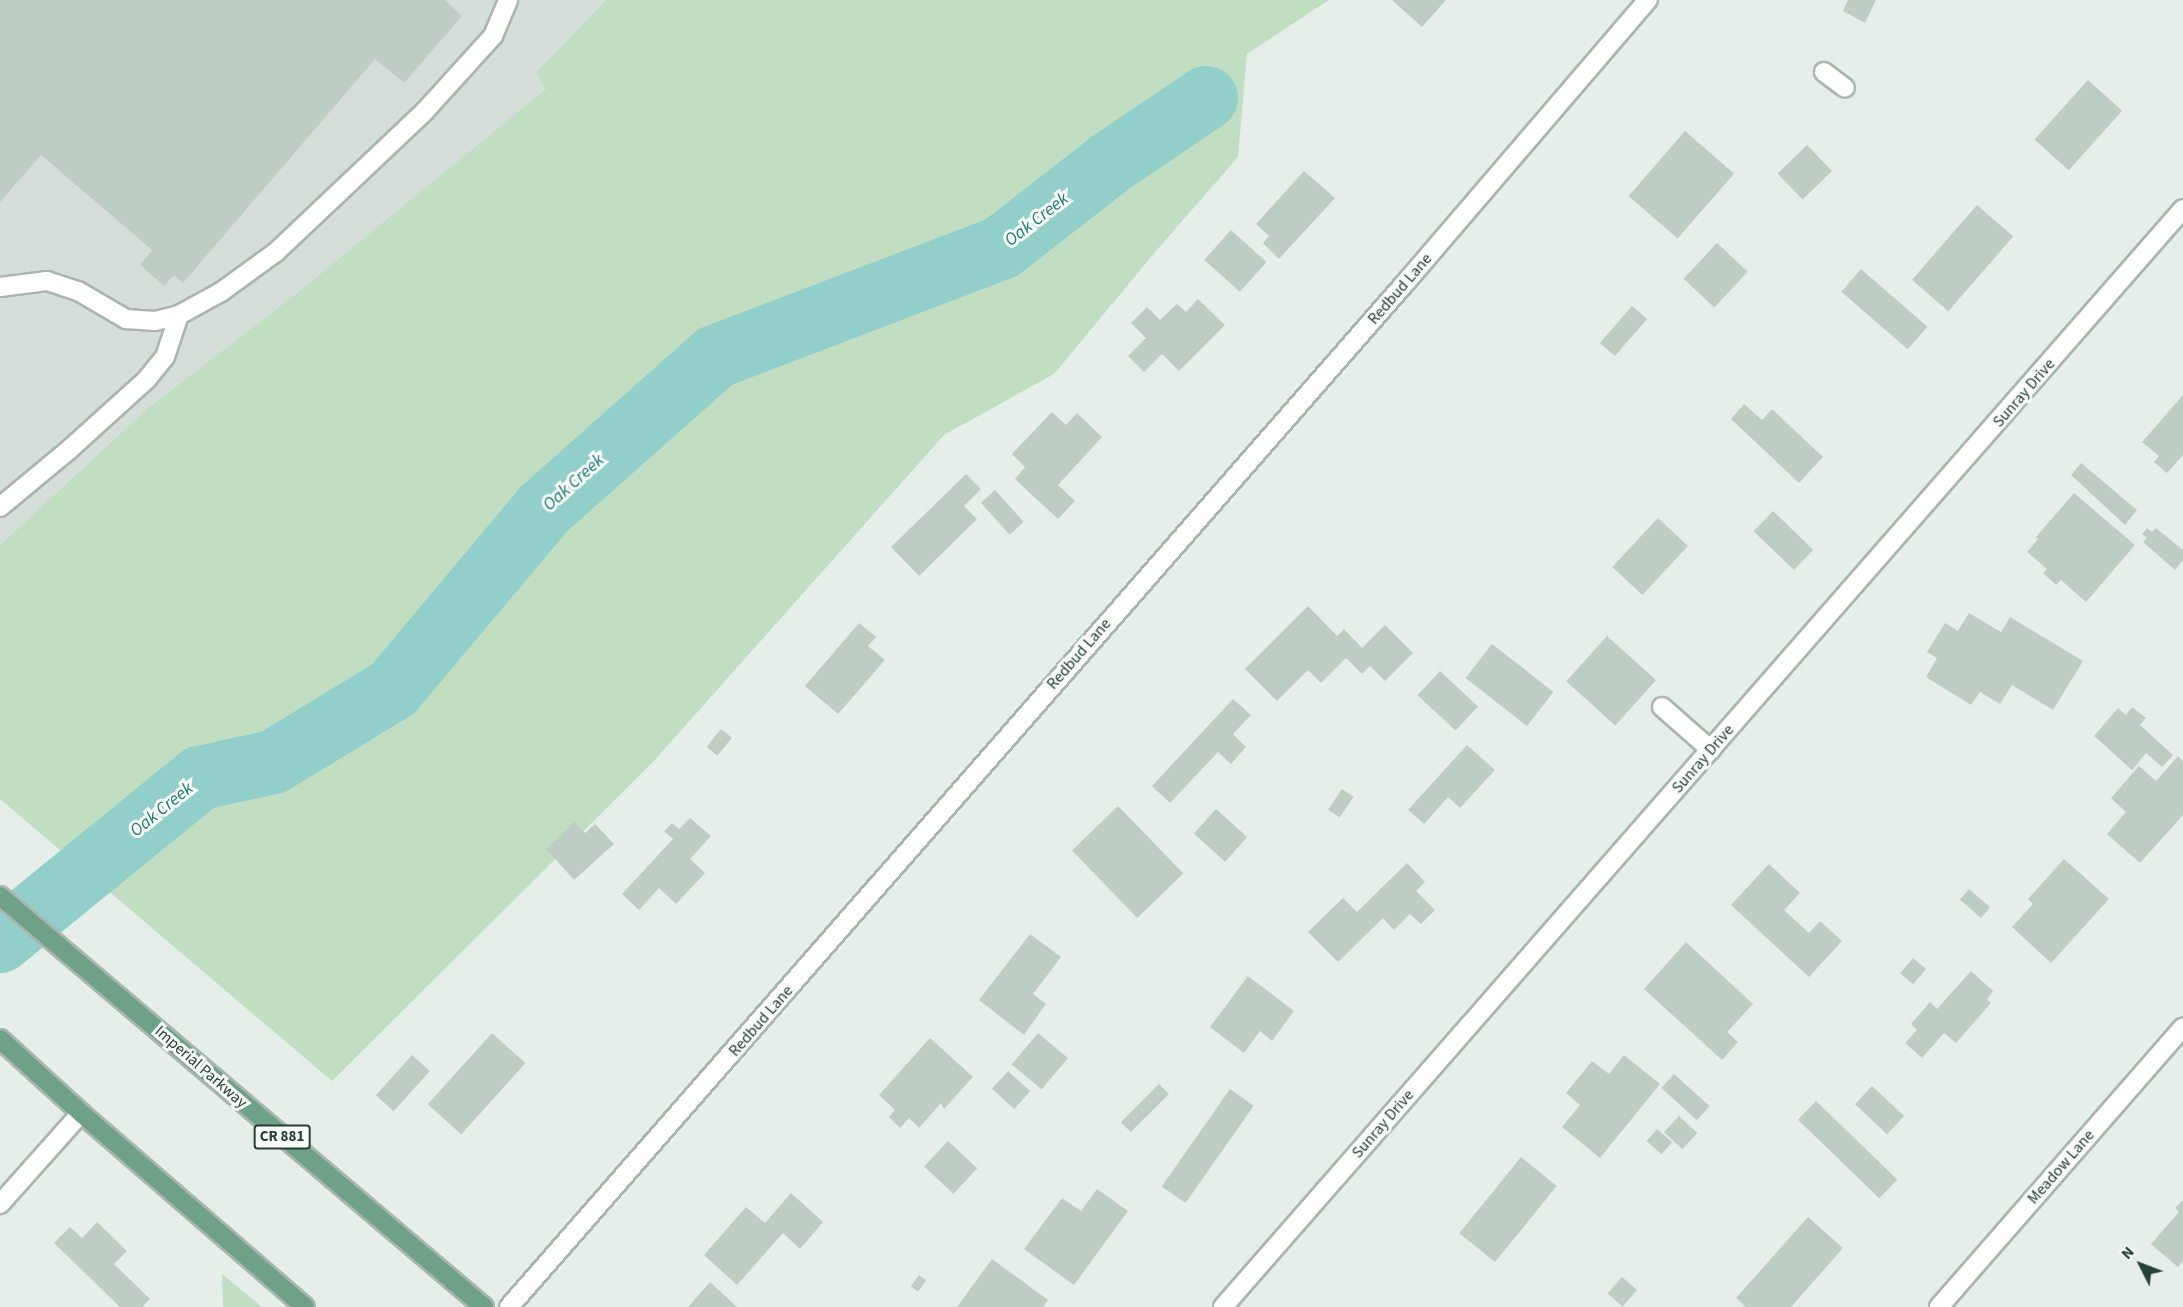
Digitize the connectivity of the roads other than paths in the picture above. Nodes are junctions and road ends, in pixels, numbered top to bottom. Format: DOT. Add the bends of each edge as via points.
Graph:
graph roads {
  1 [pos="508,0"];
  2 [pos="1648,0"];
  3 [pos="1824,72"];
  4 [pos="1845,88"];
  5 [pos="2183,209"];
  6 [pos="0,287"];
  7 [pos="179,315"];
  8 [pos="0,507"];
  9 [pos="1662,707"];
  10 [pos="1711,750"];
  11 [pos="0,896"];
  12 [pos="2183,1027"];
  13 [pos="0,1040"];
  14 [pos="81,1113"];
  15 [pos="0,1204"];
  16 [pos="305,1307"];
  17 [pos="484,1307"];
  18 [pos="509,1307"];
  19 [pos="1223,1307"];
  20 [pos="1939,1307"];
  1 -- 7 [label="street" via="493,36 424,112 333,201 267,259 221,292"];
  2 -- 18 [label="street, Redbud Lane"];
  3 -- 4 [label="street"];
  5 -- 10 [label="street, Sunray Drive"];
  6 -- 7 [label="street" via="47,281 78,291 126,319 155,321"];
  7 -- 8 [label="street" via="165,357 147,379"];
  9 -- 10 [label="street"];
  10 -- 19 [label="street, Sunray Drive"];
  11 -- 17 [label="main road, Imperial Parkway / CR 881"];
  12 -- 20 [label="street, Meadow Lane"];
  13 -- 14 [label="main road"];
  14 -- 15 [label="street"];
  14 -- 16 [label="main road"];
}
